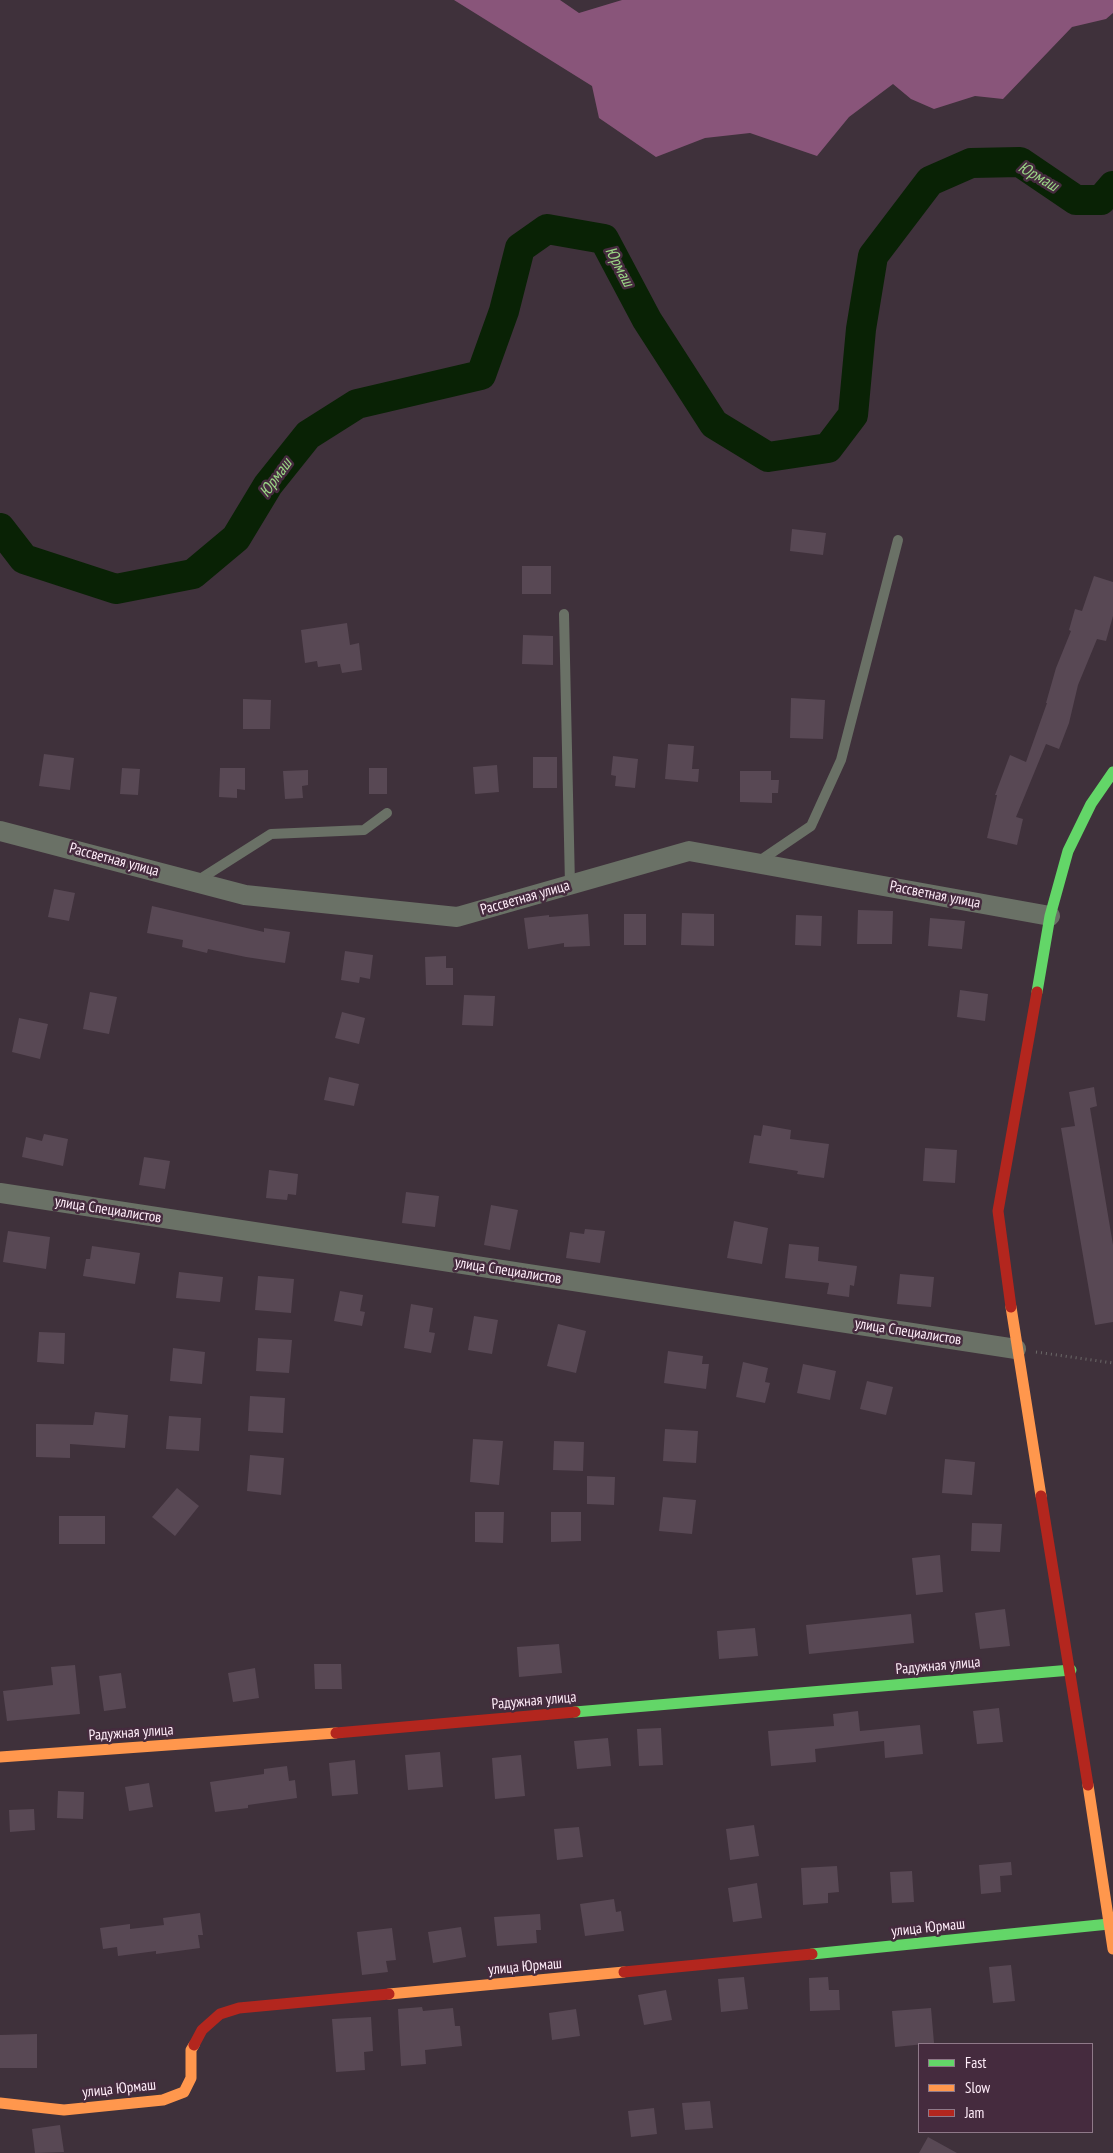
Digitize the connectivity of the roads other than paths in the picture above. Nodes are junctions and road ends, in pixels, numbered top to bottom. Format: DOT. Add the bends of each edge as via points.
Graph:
graph roads {
  1 [pos="898,540"];
  2 [pos="564,614"];
  3 [pos="1113,772"];
  4 [pos="387,813"];
  5 [pos="0,830"];
  6 [pos="758,862"];
  7 [pos="196,882"];
  8 [pos="570,885"];
  9 [pos="1050,916"];
  10 [pos="0,1193"];
  11 [pos="1016,1349"];
  12 [pos="1071,1670"];
  13 [pos="0,1757"];
  14 [pos="1109,1924"];
  15 [pos="1113,1950"];
  16 [pos="0,2103"];
  1 -- 6 [label="lane" via="841,760 812,826"];
  2 -- 8 [label="lane"];
  3 -- 9 [label="street" via="1091,804 1068,851"];
  4 -- 7 [label="lane" via="364,830 271,834"];
  5 -- 7 [label="street, Рассветная улица"];
  6 -- 8 [label="street, Рассветная улица" via="689,851"];
  6 -- 9 [label="street, Рассветная улица"];
  7 -- 8 [label="street, Рассветная улица" via="245,895 457,917"];
  9 -- 11 [label="street" via="998,1211"];
  10 -- 11 [label="street, улица Специалистов"];
  11 -- 12 [label="street"];
  12 -- 13 [label="street, Радужная улица" via="238,1741"];
  12 -- 14 [label="street"];
  14 -- 15 [label="street"];
  14 -- 16 [label="street, улица Юрмаш" via="239,2008 220,2014 202,2030 191,2050 191,2078 184,2092 163,2100 64,2110"];
}
